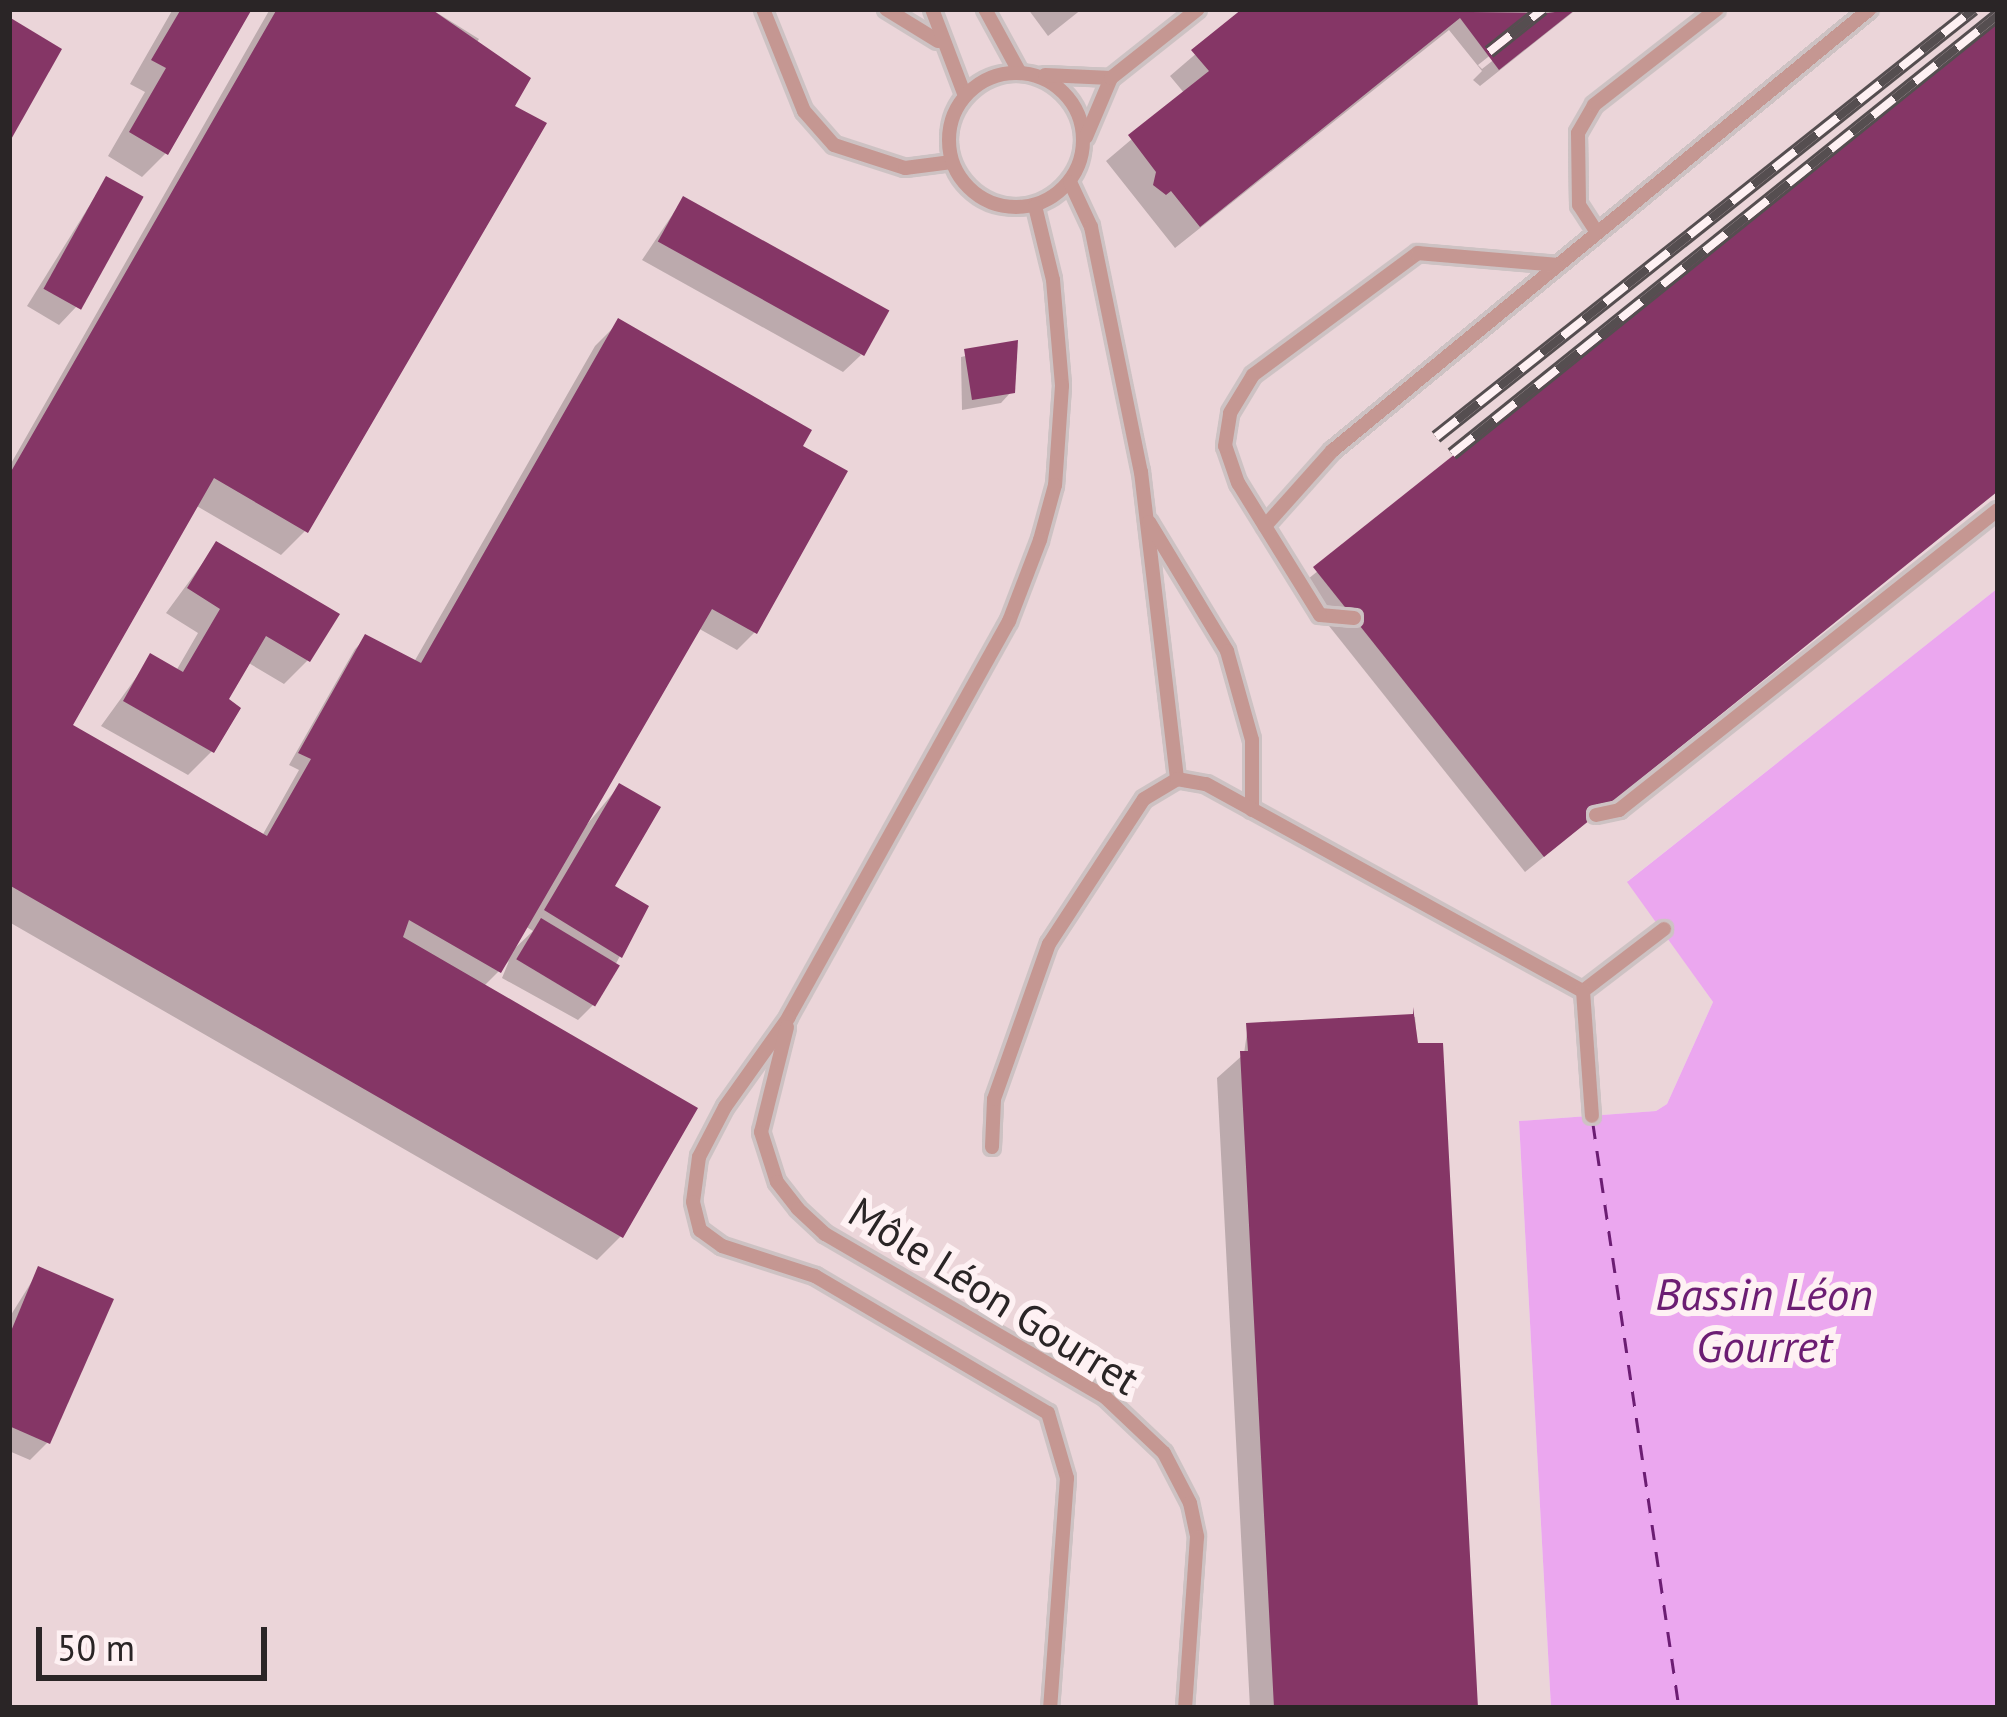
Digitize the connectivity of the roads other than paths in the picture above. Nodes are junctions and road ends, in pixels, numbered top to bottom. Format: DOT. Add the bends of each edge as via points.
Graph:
graph roads {
  1 [pos="763,9"];
  2 [pos="886,9"];
  3 [pos="908,9"];
  4 [pos="1198,9"];
  5 [pos="1717,9"];
  6 [pos="1870,9"];
  7 [pos="932,10"];
  8 [pos="988,11"];
  9 [pos="938,41"];
  10 [pos="1028,74"];
  11 [pos="1112,78"];
  12 [pos="965,96"];
  13 [pos="1084,142"];
  14 [pos="952,163"];
  15 [pos="1070,182"];
  16 [pos="1035,206"];
  17 [pos="1596,231"];
  18 [pos="1557,265"];
  19 [pos="1998,510"];
  20 [pos="1146,517"];
  21 [pos="1265,526"];
  22 [pos="1354,618"];
  23 [pos="1178,779"];
  24 [pos="1252,810"];
  25 [pos="1596,815"];
  26 [pos="1664,929"];
  27 [pos="1583,992"];
  28 [pos="789,1017"];
  29 [pos="1592,1116"];
  30 [pos="992,1147"];
  31 [pos="1051,1708"];
  32 [pos="1185,1708"];
  1 -- 14 [label="lane" via="804,111 834,145 905,168"];
  2 -- 9 [label="lane"];
  3 -- 9 [label="lane"];
  4 -- 11 [label="lane"];
  5 -- 17 [label="lane" via="1594,105 1578,133 1579,206"];
  6 -- 17 [label="lane"];
  7 -- 9 [label="lane"];
  8 -- 10 [label="lane"];
  9 -- 12 [label="lane"];
  10 -- 11 [label="lane"];
  10 -- 12 [label="lane" via="990,78"];
  10 -- 13 [label="lane" via="1071,100"];
  11 -- 13 [label="lane"];
  12 -- 14 [label="lane" via="950,127"];
  13 -- 15 [label="lane"];
  14 -- 16 [label="lane" via="976,195"];
  15 -- 16 [label="lane"];
  15 -- 20 [label="lane" via="1091,227"];
  16 -- 28 [label="lane, Môle Léon Gourret" via="1053,280 1063,386 1055,484 1040,540 1009,621"];
  17 -- 18 [label="lane"];
  18 -- 21 [label="lane" via="1332,451"];
  18 -- 21 [label="lane" via="1418,253 1253,375 1229,413 1225,446"];
  19 -- 25 [label="lane" via="1619,810"];
  20 -- 23 [label="lane"];
  20 -- 24 [label="lane" via="1227,652 1252,740"];
  21 -- 22 [label="lane" via="1320,615"];
  23 -- 24 [label="lane" via="1206,784"];
  23 -- 30 [label="lane" via="1144,799 1049,944 994,1099"];
  24 -- 27 [label="lane"];
  26 -- 27 [label="lane"];
  27 -- 29 [label="lane"];
  28 -- 31 [label="lane, Môle Léon Gourret" via="699,1157 694,1220 722,1246 814,1276 1033,1397 1048,1413 1067,1478"];
  28 -- 32 [label="lane, Môle Léon Gourret" via="761,1132 777,1182 798,1209 825,1234 1105,1397 1164,1453 1197,1537"];
}
